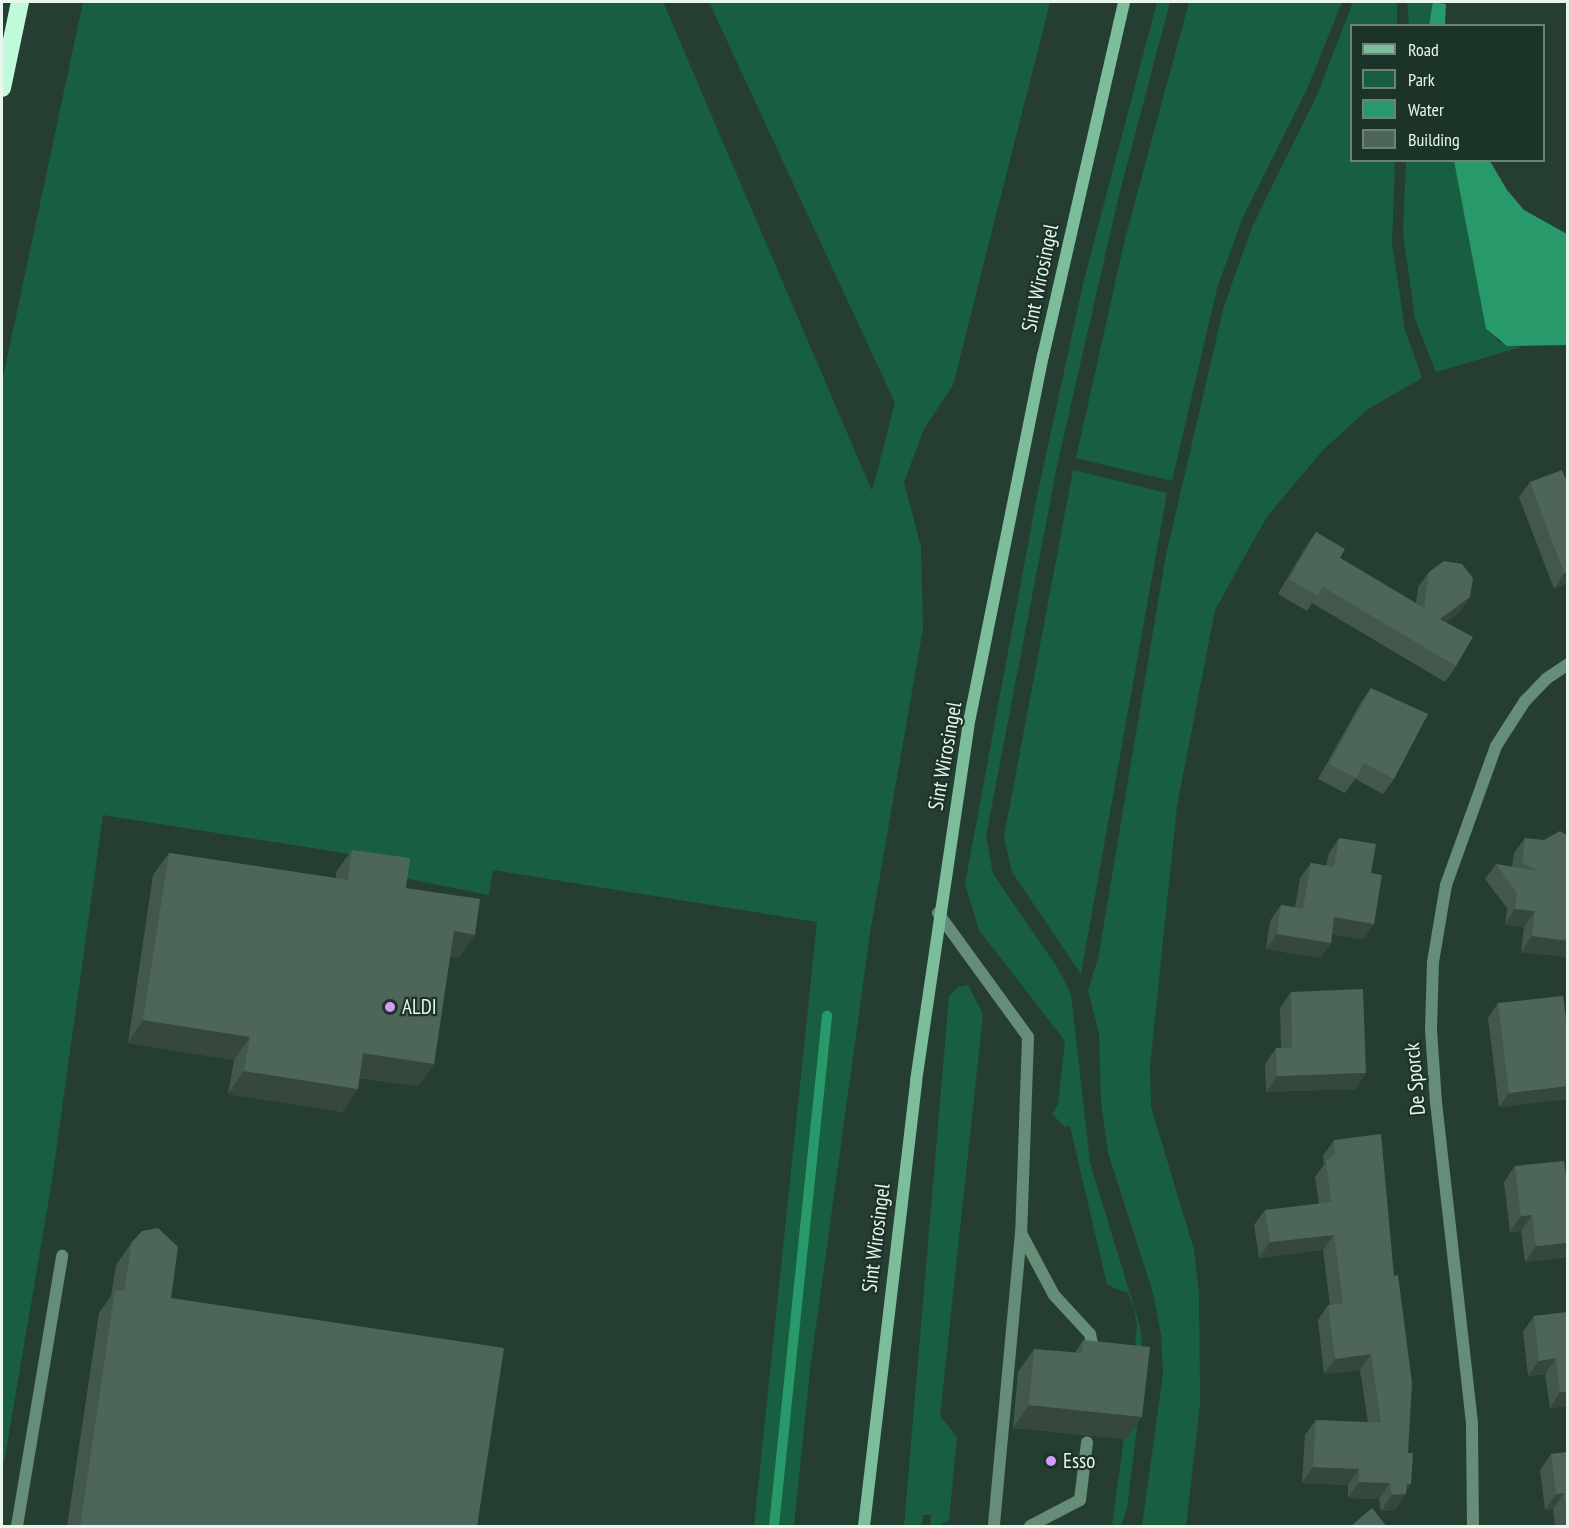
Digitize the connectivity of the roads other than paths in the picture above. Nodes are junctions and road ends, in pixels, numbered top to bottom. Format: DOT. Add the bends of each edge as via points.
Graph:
graph roads {
  1 [pos="20,2"];
  2 [pos="1124,2"];
  3 [pos="2,88"];
  4 [pos="1568,664"];
  5 [pos="938,913"];
  6 [pos="1021,1233"];
  7 [pos="62,1256"];
  8 [pos="1095,1358"];
  9 [pos="1087,1442"];
  10 [pos="17,1527"];
  11 [pos="864,1527"];
  12 [pos="994,1527"];
  13 [pos="1030,1527"];
  14 [pos="1473,1527"];
  1 -- 3 [label="highway"];
  2 -- 5 [label="main road, Sint Wirosingel" via="1043,356 968,727"];
  4 -- 14 [label="street, De Sporck" via="1525,701 1496,746 1446,885 1433,962 1431,1029 1436,1103 1472,1423"];
  5 -- 6 [label="street" via="1028,1037"];
  5 -- 11 [label="main road, Sint Wirosingel" via="887,1308"];
  6 -- 8 [label="street" via="1054,1295 1090,1334"];
  6 -- 12 [label="street"];
  7 -- 10 [label="street"];
  9 -- 13 [label="street" via="1080,1500"];
}
